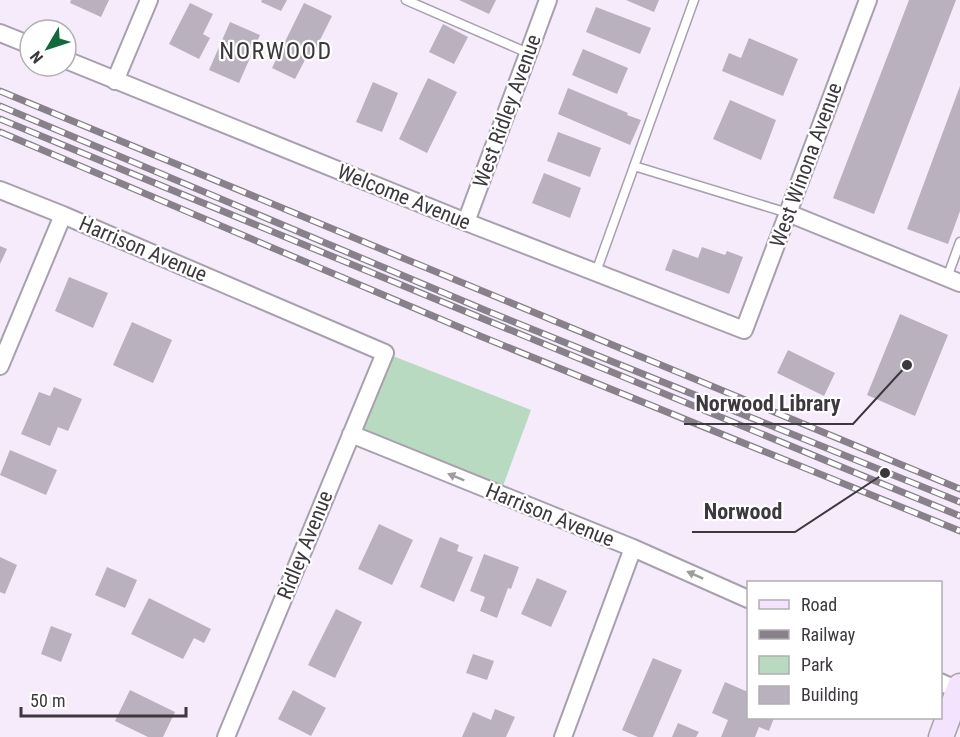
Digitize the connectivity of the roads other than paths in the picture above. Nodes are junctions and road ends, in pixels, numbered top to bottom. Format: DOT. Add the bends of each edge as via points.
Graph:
graph roads {
  1 [pos="149,0"];
  2 [pos="406,0"];
  3 [pos="548,0"];
  4 [pos="694,0"];
  5 [pos="868,0"];
  6 [pos="0,33"];
  7 [pos="18,40"];
  8 [pos="528,53"];
  9 [pos="78,65"];
  10 [pos="116,81"];
  11 [pos="634,166"];
  12 [pos="0,189"];
  13 [pos="789,213"];
  14 [pos="63,215"];
  15 [pos="465,222"];
  16 [pos="960,242"];
  17 [pos="596,272"];
  18 [pos="953,280"];
  19 [pos="744,330"];
  20 [pos="385,353"];
  21 [pos="0,366"];
  22 [pos="351,434"];
  23 [pos="633,548"];
  24 [pos="747,598"];
  25 [pos="953,686"];
  26 [pos="225,737"];
  27 [pos="563,737"];
  28 [pos="941,737"];
  1 -- 10 [label="street"];
  2 -- 8 [label="lane"];
  3 -- 8 [label="street, West Ridley Avenue"];
  4 -- 11 [label="lane"];
  5 -- 13 [label="street, West Winona Avenue"];
  6 -- 7 [label="street"];
  8 -- 15 [label="street, West Ridley Avenue"];
  9 -- 10 [label="street, Welcome Avenue"];
  10 -- 15 [label="street, Welcome Avenue"];
  11 -- 13 [label="lane"];
  11 -- 17 [label="lane"];
  12 -- 14 [label="street, Harrison Avenue"];
  13 -- 18 [label="street"];
  13 -- 19 [label="street, West Winona Avenue"];
  14 -- 20 [label="street, Harrison Avenue"];
  14 -- 21 [label="street"];
  15 -- 17 [label="street, Welcome Avenue"];
  16 -- 18 [label="lane"];
  17 -- 19 [label="street, Welcome Avenue"];
  20 -- 22 [label="street, Ridley Avenue"];
  23 -- 22 [label="street, Harrison Avenue, one-way"];
  22 -- 26 [label="street, Ridley Avenue"];
  24 -- 23 [label="street, Harrison Avenue, one-way"];
  23 -- 27 [label="street"];
  25 -- 28 [label="street"];
}
